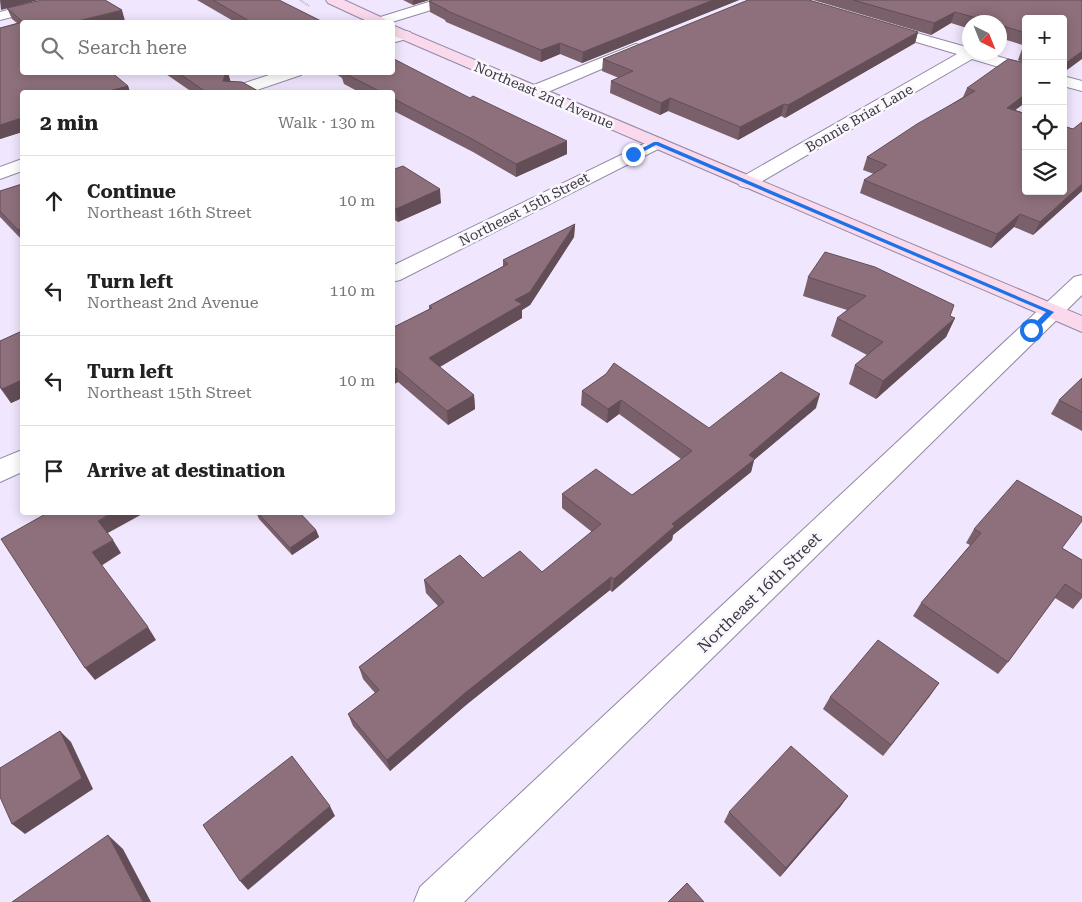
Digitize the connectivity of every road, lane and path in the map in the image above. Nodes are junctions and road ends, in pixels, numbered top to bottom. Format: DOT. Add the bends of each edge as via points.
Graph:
graph roads {
  1 [pos="64,0"];
  2 [pos="333,0"];
  3 [pos="448,0"];
  4 [pos="0,16"];
  5 [pos="375,20"];
  6 [pos="385,20"];
  7 [pos="866,22"];
  8 [pos="397,34"];
  9 [pos="646,46"];
  10 [pos="962,51"];
  11 [pos="962,58"];
  12 [pos="993,60"];
  13 [pos="1022,69"];
  14 [pos="286,75"];
  15 [pos="1067,82"];
  16 [pos="1082,86"];
  17 [pos="242,90"];
  18 [pos="535,91"];
  19 [pos="656,143"];
  20 [pos="20,166"];
  21 [pos="0,173"];
  22 [pos="747,182"];
  23 [pos="395,274"];
  24 [pos="1082,282"];
  25 [pos="1050,312"];
  26 [pos="1082,325"];
  27 [pos="20,461"];
  28 [pos="0,471"];
  29 [pos="436,902"];
  1 -- 4 [label="street"];
  2 -- 5 [label="street"];
  3 -- 6 [label="street"];
  7 -- 10 [label="street"];
  8 -- 18 [label="street, Northeast 2nd Avenue"];
  9 -- 18 [label="street"];
  11 -- 22 [label="street, Bonnie Briar Lane"];
  12 -- 13 [label="street"];
  14 -- 17 [label="street"];
  15 -- 16 [label="street"];
  18 -- 19 [label="street, Northeast 2nd Avenue"];
  19 -- 22 [label="street, Northeast 2nd Avenue"];
  19 -- 23 [label="street, Northeast 15th Street"];
  20 -- 21 [label="street"];
  22 -- 25 [label="street, Northeast 2nd Avenue"];
  24 -- 25 [label="street, Northeast 16th Street"];
  25 -- 26 [label="street, Northeast 2nd Avenue"];
  25 -- 29 [label="street, Northeast 16th Street"];
  27 -- 28 [label="street"];
}
